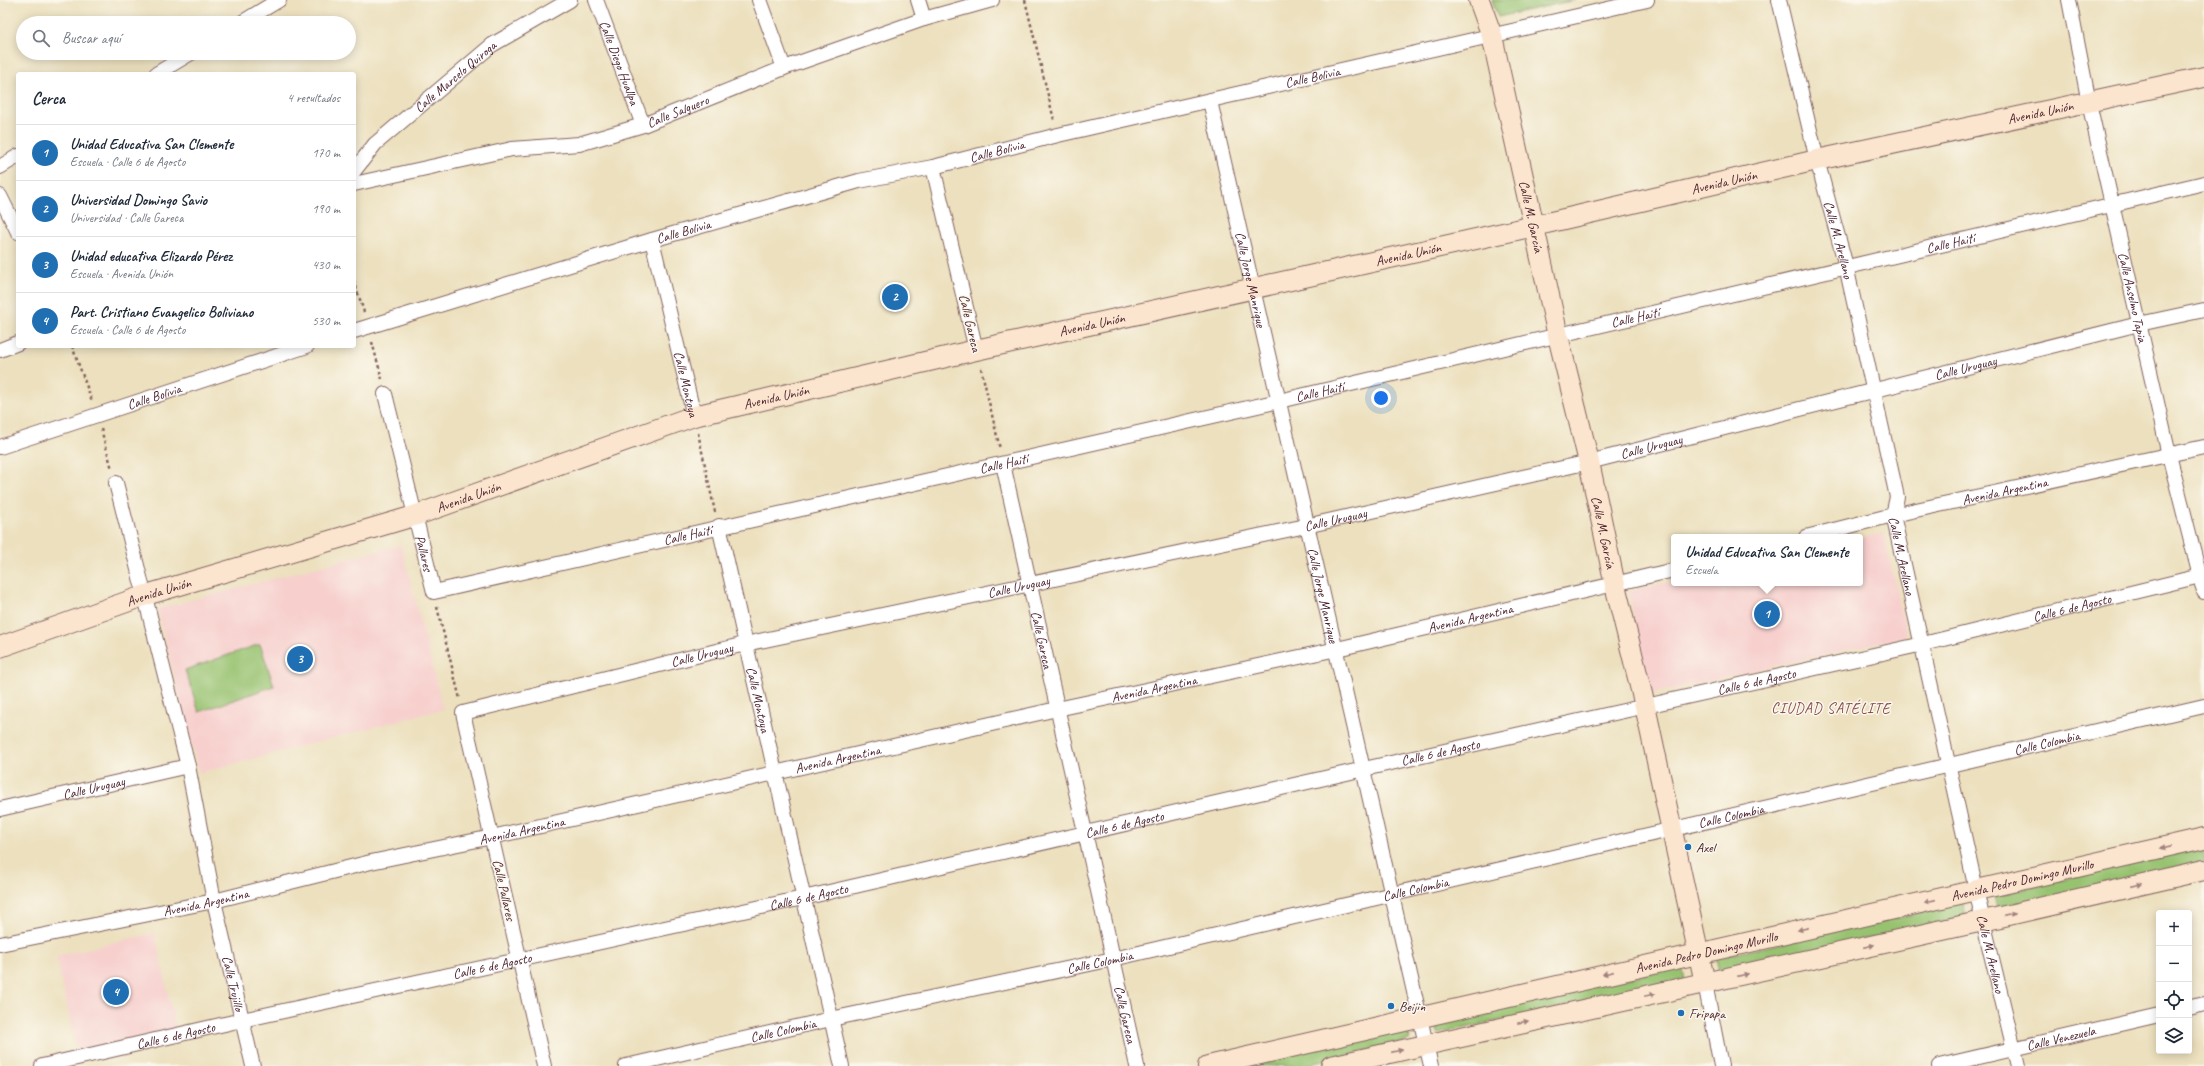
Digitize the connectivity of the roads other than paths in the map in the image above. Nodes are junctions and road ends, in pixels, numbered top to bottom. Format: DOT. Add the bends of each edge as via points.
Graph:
graph roads {
  1 [pos="279,0"];
  2 [pos="570,0"];
  3 [pos="596,0"];
  4 [pos="759,0"];
  5 [pos="918,0"];
  6 [pos="992,0"];
  7 [pos="1479,0"];
  8 [pos="1647,0"];
  9 [pos="1779,0"];
  10 [pos="2069,0"];
  11 [pos="253,16"];
  12 [pos="924,19"];
  13 [pos="1492,36"];
  14 [pos="179,60"];
  15 [pos="784,68"];
  16 [pos="159,72"];
  17 [pos="2204,78"];
  18 [pos="1210,101"];
  19 [pos="2089,103"];
  20 [pos="644,125"];
  21 [pos="16,157"];
  22 [pos="1817,160"];
  23 [pos="0,167"];
  24 [pos="933,167"];
  25 [pos="356,168"];
  26 [pos="2204,183"];
  27 [pos="356,184"];
  28 [pos="0,196"];
  29 [pos="2112,204"];
  30 [pos="1534,226"];
  31 [pos="16,228"];
  32 [pos="652,240"];
  33 [pos="1846,266"];
  34 [pos="1253,289"];
  35 [pos="2204,310"];
  36 [pos="2139,324"];
  37 [pos="356,330"];
  38 [pos="1558,336"];
  39 [pos="16,344"];
  40 [pos="301,348"];
  41 [pos="0,350"];
  42 [pos="976,350"];
  43 [pos="1873,390"];
  44 [pos="385,394"];
  45 [pos="1279,401"];
  46 [pos="694,416"];
  47 [pos="2204,446"];
  48 [pos="0,447"];
  49 [pos="2169,455"];
  50 [pos="1589,462"];
  51 [pos="1003,464"];
  52 [pos="116,483"];
  53 [pos="1893,515"];
  54 [pos="414,516"];
  55 [pos="719,526"];
  56 [pos="1306,526"];
  57 [pos="1818,534"];
  58 [pos="1671,571"];
  59 [pos="2202,576"];
  60 [pos="1030,584"];
  61 [pos="1615,585"];
  62 [pos="434,592"];
  63 [pos="2204,592"];
  64 [pos="146,595"];
  65 [pos="745,644"];
  66 [pos="1923,644"];
  67 [pos="0,647"];
  68 [pos="1337,650"];
  69 [pos="1645,706"];
  70 [pos="2204,706"];
  71 [pos="1057,709"];
  72 [pos="463,713"];
  73 [pos="188,766"];
  74 [pos="1948,766"];
  75 [pos="1364,769"];
  76 [pos="774,772"];
  77 [pos="0,809"];
  78 [pos="1671,829"];
  79 [pos="1085,833"];
  80 [pos="492,837"];
  81 [pos="2204,838"];
  82 [pos="2204,870"];
  83 [pos="1976,890"];
  84 [pos="1392,895"];
  85 [pos="803,898"];
  86 [pos="214,901"];
  87 [pos="1983,921"];
  88 [pos="0,944"];
  89 [pos="1699,953"];
  90 [pos="1113,959"];
  91 [pos="520,961"];
  92 [pos="1704,983"];
  93 [pos="2204,1004"];
  94 [pos="2192,1007"];
  95 [pos="1420,1016"];
  96 [pos="2156,1016"];
  97 [pos="831,1019"];
  98 [pos="242,1020"];
  99 [pos="1427,1044"];
  100 [pos="2014,1050"];
  101 [pos="42,1066"];
  102 [pos="253,1066"];
  103 [pos="544,1066"];
  104 [pos="626,1066"];
  105 [pos="842,1066"];
  106 [pos="1137,1066"];
  107 [pos="1208,1066"];
  108 [pos="1331,1066"];
  109 [pos="1431,1066"];
  110 [pos="1722,1066"];
  111 [pos="1939,1066"];
  112 [pos="2018,1066"];
  1 -- 11 [label="street"];
  2 -- 25 [label="street, Calle Marcelo Quiroga" via="492,45 374,144"];
  3 -- 20 [label="street, Calle Diego Huallpa"];
  4 -- 15 [label="street"];
  5 -- 12 [label="street"];
  6 -- 12 [label="street, Calle Salguero"];
  7 -- 13 [label="street, Calle M. García"];
  8 -- 13 [label="street, Calle Bolivia"];
  9 -- 22 [label="street, Calle M. Arellano"];
  10 -- 19 [label="street, Calle Anselmo Tapia"];
  12 -- 15 [label="street, Calle Salguero"];
  13 -- 18 [label="street, Calle Bolivia"];
  13 -- 30 [label="street, Calle M. García"];
  14 -- 16 [label="street"];
  15 -- 20 [label="street, Calle Salguero"];
  17 -- 19 [label="street, Avenida Unión"];
  18 -- 24 [label="street, Calle Bolivia" via="1058,135"];
  18 -- 34 [label="street, Calle Jorge Manrique"];
  19 -- 22 [label="street, Avenida Unión"];
  19 -- 29 [label="street, Calle Anselmo Tapia"];
  20 -- 27 [label="street, Calle Salguero" via="579,144 512,149"];
  21 -- 23 [label="street"];
  22 -- 30 [label="street, Avenida Unión"];
  22 -- 33 [label="street, Calle M. Arellano"];
  24 -- 32 [label="street, Calle Bolivia" via="858,181"];
  24 -- 42 [label="street, Calle Gareca"];
  26 -- 29 [label="street, Calle Haití"];
  28 -- 31 [label="street"];
  29 -- 33 [label="street, Calle Haití"];
  29 -- 36 [label="street, Calle Anselmo Tapia"];
  30 -- 34 [label="street, Avenida Unión"];
  30 -- 38 [label="street, Calle M. García"];
  32 -- 37 [label="street, Calle Bolivia"];
  32 -- 46 [label="street, Calle Montoya"];
  33 -- 38 [label="street, Calle Haití"];
  33 -- 43 [label="street, Calle M. Arellano"];
  34 -- 42 [label="street, Avenida Unión"];
  34 -- 45 [label="street, Calle Jorge Manrique"];
  35 -- 36 [label="street, Calle Uruguay"];
  36 -- 43 [label="street, Calle Uruguay"];
  36 -- 49 [label="street, Calle Anselmo Tapia"];
  38 -- 45 [label="street, Calle Haití"];
  38 -- 50 [label="street, Calle M. García"];
  39 -- 41 [label="street"];
  40 -- 48 [label="street, Calle Bolivia"];
  42 -- 46 [label="street, Avenida Unión"];
  43 -- 50 [label="street, Calle Uruguay"];
  43 -- 53 [label="street, Calle M. Arellano" via="1897,496"];
  44 -- 54 [label="street, Pallares"];
  45 -- 51 [label="street, Calle Haití"];
  45 -- 56 [label="street, Calle Jorge Manrique"];
  46 -- 54 [label="street, Avenida Unión"];
  47 -- 49 [label="street, Avenida Argentina"];
  49 -- 53 [label="street, Avenida Argentina"];
  49 -- 59 [label="street, Calle Anselmo Tapia"];
  50 -- 56 [label="street, Calle Uruguay"];
  50 -- 61 [label="street, Calle M. García"];
  51 -- 55 [label="street, Calle Haití"];
  51 -- 60 [label="street, Calle Gareca"];
  52 -- 64 [label="street, Calle Trujillo"];
  53 -- 57 [label="street, Avenida Argentina"];
  53 -- 66 [label="street, Calle M. Arellano"];
  54 -- 62 [label="street, Pallares"];
  54 -- 64 [label="street, Avenida Unión"];
  55 -- 62 [label="street, Calle Haití"];
  55 -- 65 [label="street, Calle Montoya"];
  56 -- 60 [label="street, Calle Uruguay"];
  56 -- 68 [label="street, Calle Jorge Manrique"];
  58 -- 61 [label="street, Avenida Argentina"];
  59 -- 63 [label="street, Calle Anselmo Tapia"];
  59 -- 66 [label="street, Calle 6 de Agosto"];
  60 -- 65 [label="street, Calle Uruguay"];
  60 -- 71 [label="street, Calle Gareca"];
  61 -- 68 [label="street, Avenida Argentina"];
  61 -- 69 [label="street, Calle M. García"];
  64 -- 67 [label="street, Avenida Unión"];
  64 -- 73 [label="street, Calle Trujillo"];
  65 -- 72 [label="street, Calle Uruguay"];
  65 -- 76 [label="street, Calle Montoya"];
  66 -- 69 [label="street, Calle 6 de Agosto"];
  66 -- 74 [label="street, Calle M. Arellano"];
  68 -- 71 [label="street, Avenida Argentina"];
  68 -- 75 [label="street, Calle Jorge Manrique"];
  69 -- 75 [label="street, Calle 6 de Agosto"];
  69 -- 78 [label="street, Calle M. García"];
  70 -- 74 [label="street, Calle Colombia"];
  71 -- 76 [label="street, Avenida Argentina"];
  71 -- 79 [label="street, Calle Gareca"];
  72 -- 80 [label="street, Calle Pallares"];
  73 -- 77 [label="street, Calle Uruguay"];
  73 -- 86 [label="street, Calle Trujillo"];
  74 -- 78 [label="street, Calle Colombia"];
  74 -- 83 [label="street, Calle M. Arellano"];
  75 -- 79 [label="street, Calle 6 de Agosto"];
  75 -- 84 [label="street, Calle Jorge Manrique"];
  76 -- 80 [label="street, Avenida Argentina"];
  76 -- 85 [label="street, Calle Montoya"];
  78 -- 84 [label="street, Calle Colombia"];
  78 -- 89 [label="street, Calle M. García"];
  79 -- 85 [label="street, Calle 6 de Agosto"];
  79 -- 90 [label="street, Calle Gareca"];
  80 -- 86 [label="street, Avenida Argentina" via="371,862"];
  80 -- 91 [label="street, Calle Pallares"];
  81 -- 83 [label="street, Avenida Pedro Domingo Murillo, one-way"];
  87 -- 82 [label="street, one-way"];
  83 -- 87 [label="street, Calle M. Arellano"];
  83 -- 89 [label="street, Avenida Pedro Domingo Murillo, one-way"];
  84 -- 90 [label="street, Calle Colombia"];
  84 -- 95 [label="street, Calle Jorge Manrique"];
  85 -- 91 [label="street, Calle 6 de Agosto"];
  85 -- 97 [label="street, Calle Montoya"];
  86 -- 88 [label="street, Avenida Argentina"];
  86 -- 98 [label="street, Calle Trujillo"];
  92 -- 87 [label="street, one-way"];
  87 -- 100 [label="street, Calle M. Arellano"];
  89 -- 92 [label="street, Calle M. García"];
  89 -- 95 [label="street, Avenida Pedro Domingo Murillo, one-way"];
  90 -- 97 [label="street, Calle Colombia"];
  90 -- 106 [label="street, Calle Gareca"];
  91 -- 98 [label="street, Calle 6 de Agosto"];
  91 -- 103 [label="street, Calle Pallares"];
  99 -- 92 [label="street, one-way"];
  92 -- 110 [label="street, Calle M. García"];
  93 -- 94 [label="street"];
  95 -- 99 [label="street, Calle Jorge Manrique"];
  95 -- 107 [label="street, Avenida Pedro Domingo Murillo"];
  96 -- 100 [label="street, Calle Venezuela"];
  97 -- 104 [label="street, Calle Colombia"];
  97 -- 105 [label="street, Calle Montoya"];
  98 -- 101 [label="street, Calle 6 de Agosto"];
  98 -- 102 [label="street, Calle Trujillo"];
  108 -- 99 [label="street, one-way"];
  99 -- 109 [label="street, Calle Jorge Manrique"];
  100 -- 111 [label="street, Calle Venezuela"];
  100 -- 112 [label="street, Calle M. Arellano"];
}
